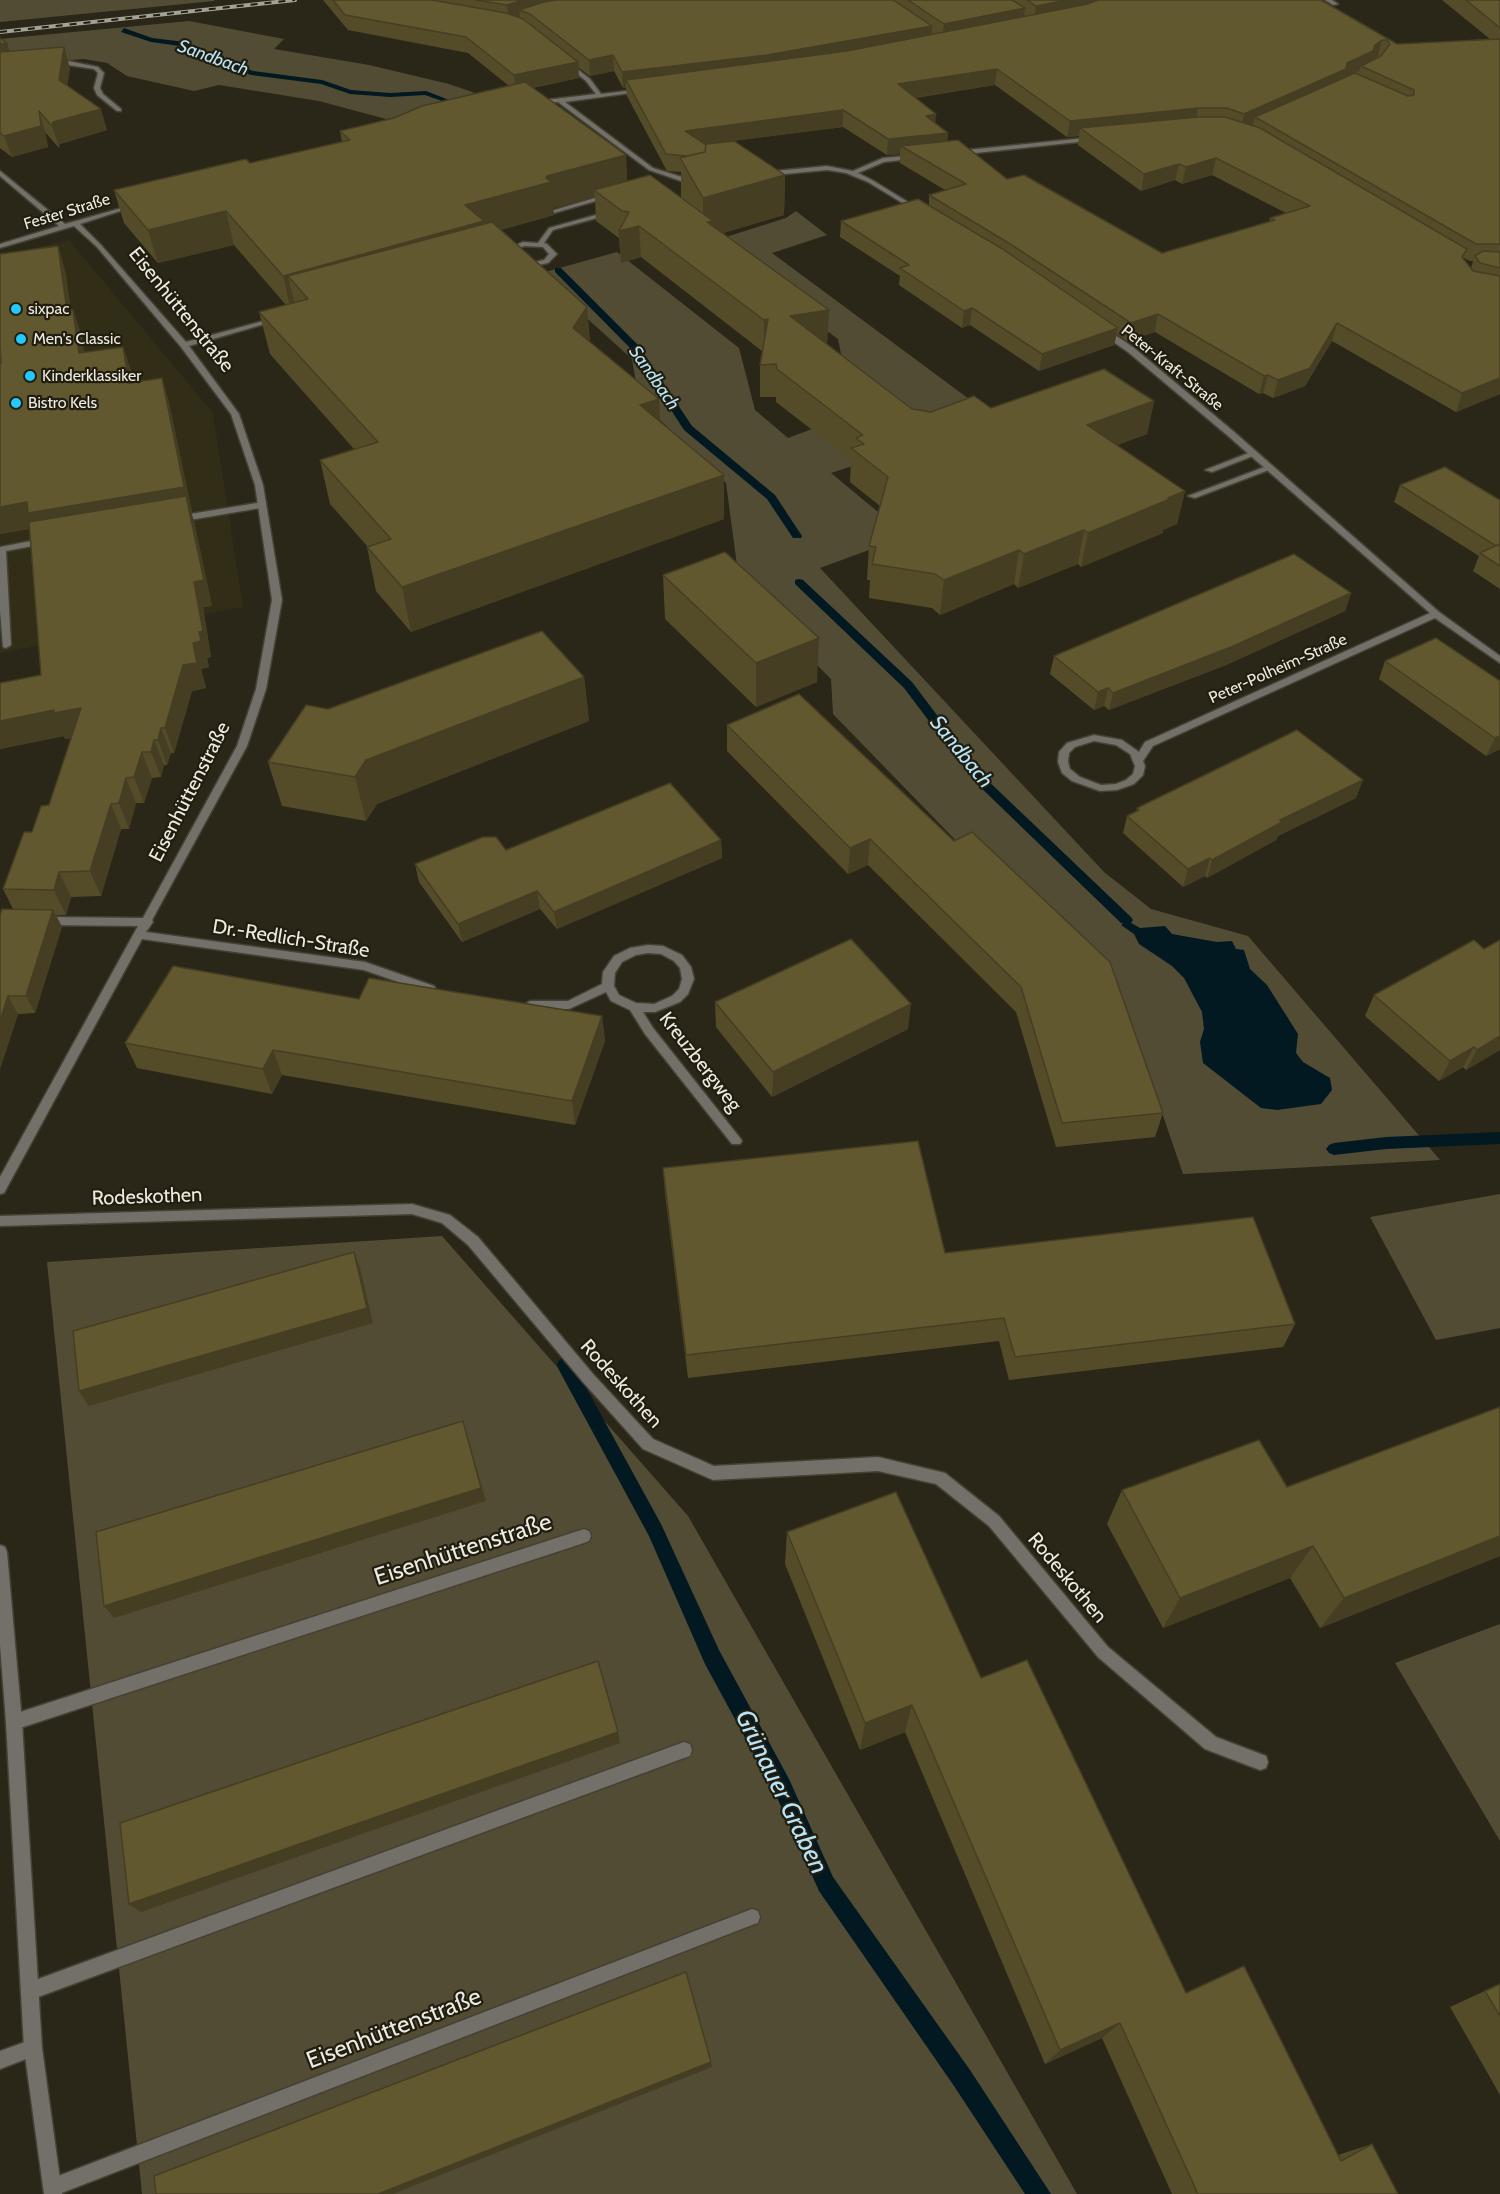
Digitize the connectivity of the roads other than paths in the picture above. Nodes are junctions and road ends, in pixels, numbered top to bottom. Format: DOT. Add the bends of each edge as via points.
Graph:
graph roads {
  1 [pos="1328,0"];
  2 [pos="1335,4"];
  3 [pos="562,59"];
  4 [pos="45,65"];
  5 [pos="646,90"];
  6 [pos="600,96"];
  7 [pos="560,101"];
  8 [pos="525,104"];
  9 [pos="119,110"];
  10 [pos="1102,139"];
  11 [pos="952,154"];
  12 [pos="929,156"];
  13 [pos="0,173"];
  14 [pos="853,173"];
  15 [pos="755,174"];
  16 [pos="711,178"];
  17 [pos="700,179"];
  18 [pos="703,188"];
  19 [pos="619,194"];
  20 [pos="143,202"];
  21 [pos="624,209"];
  22 [pos="554,211"];
  23 [pos="930,218"];
  24 [pos="75,224"];
  25 [pos="64,227"];
  26 [pos="540,244"];
  27 [pos="0,246"];
  28 [pos="507,255"];
  29 [pos="495,258"];
  30 [pos="288,316"];
  31 [pos="1091,322"];
  32 [pos="184,345"];
  33 [pos="1254,454"];
  34 [pos="1270,468"];
  35 [pos="1209,470"];
  36 [pos="1192,496"];
  37 [pos="263,505"];
  38 [pos="172,520"];
  39 [pos="59,539"];
  40 [pos="1436,614"];
  41 [pos="6,645"];
  42 [pos="1500,660"];
  43 [pos="1139,760"];
  44 [pos="34,920"];
  45 [pos="148,922"];
  46 [pos="141,935"];
  47 [pos="608,986"];
  48 [pos="446,992"];
  49 [pos="517,1003"];
  50 [pos="634,1007"];
  51 [pos="736,1141"];
  52 [pos="0,1189"];
  53 [pos="0,1221"];
  54 [pos="584,1536"];
  55 [pos="0,1552"];
  56 [pos="14,1722"];
  57 [pos="684,1750"];
  58 [pos="1260,1762"];
  59 [pos="752,1917"];
  60 [pos="30,1991"];
  61 [pos="33,2048"];
  62 [pos="0,2060"];
  63 [pos="53,2190"];
  1 -- 2 [label="street"];
  3 -- 6 [label="street" via="588,80"];
  4 -- 9 [label="street" via="68,63 96,68 101,73 97,88 100,95"];
  5 -- 6 [label="street"];
  6 -- 7 [label="street"];
  7 -- 8 [label="street"];
  7 -- 17 [label="street" via="662,178"];
  10 -- 11 [label="street"];
  12 -- 14 [label="street" via="882,160"];
  13 -- 25 [label="street"];
  14 -- 15 [label="street" via="827,168"];
  14 -- 23 [label="street"];
  16 -- 17 [label="street"];
  17 -- 18 [label="street"];
  19 -- 22 [label="street"];
  20 -- 24 [label="street, Fester Straße"];
  21 -- 26 [label="street" via="551,229"];
  24 -- 25 [label="street, Fester Straße"];
  24 -- 32 [label="street, Eisenhüttenstraße" via="99,246"];
  25 -- 27 [label="street, Fester Straße"];
  26 -- 28 [label="street" via="514,247"];
  26 -- 28 [label="street" via="553,251 546,262 523,265"];
  28 -- 29 [label="street"];
  30 -- 32 [label="street"];
  31 -- 33 [label="street, Peter-Kraft-Straße" via="1131,350"];
  32 -- 37 [label="street, Eisenhüttenstraße" via="235,414"];
  33 -- 34 [label="street, Peter-Kraft-Straße"];
  33 -- 35 [label="street"];
  34 -- 36 [label="street"];
  34 -- 40 [label="street, Peter-Kraft-Straße"];
  37 -- 38 [label="street"];
  37 -- 45 [label="street, Eisenhüttenstraße" via="277,600 261,689 242,746"];
  39 -- 41 [label="street" via="2,549"];
  40 -- 42 [label="street, Peter-Kraft-Straße"];
  40 -- 43 [label="street, Peter-Polheim-Straße" via="1149,744"];
  43 -- 43 [label="street, Peter-Polheim-Straße" via="1119,742 1094,738 1071,745 1064,752 1063,762 1066,771 1076,779 1100,788 1130,782 1138,775"];
  44 -- 45 [label="street"];
  45 -- 46 [label="street, Eisenhüttenstraße"];
  46 -- 48 [label="street, Dr.-Redlich-Straße" via="365,966 423,988"];
  46 -- 52 [label="street, Eisenhüttenstraße"];
  47 -- 49 [label="street" via="569,1005 540,1007"];
  47 -- 50 [label="street" via="615,998"];
  47 -- 50 [label="street" via="609,972 618,959 634,951 663,950 678,958 686,967 684,991 655,1008"];
  50 -- 51 [label="street, Kreuzbergweg"];
  53 -- 58 [label="street, Rodeskothen" via="412,1209 446,1219 473,1241 648,1444 713,1473 878,1464 940,1478 994,1521 1103,1652 1210,1743"];
  54 -- 56 [label="street, Eisenhüttenstraße"];
  55 -- 56 [label="street, Eisenhüttenstraße"];
  56 -- 60 [label="street, Eisenhüttenstraße"];
  57 -- 60 [label="street"];
  59 -- 63 [label="street, Eisenhüttenstraße"];
  60 -- 61 [label="street, Eisenhüttenstraße"];
  61 -- 62 [label="street"];
  61 -- 63 [label="street, Eisenhüttenstraße"];
}
